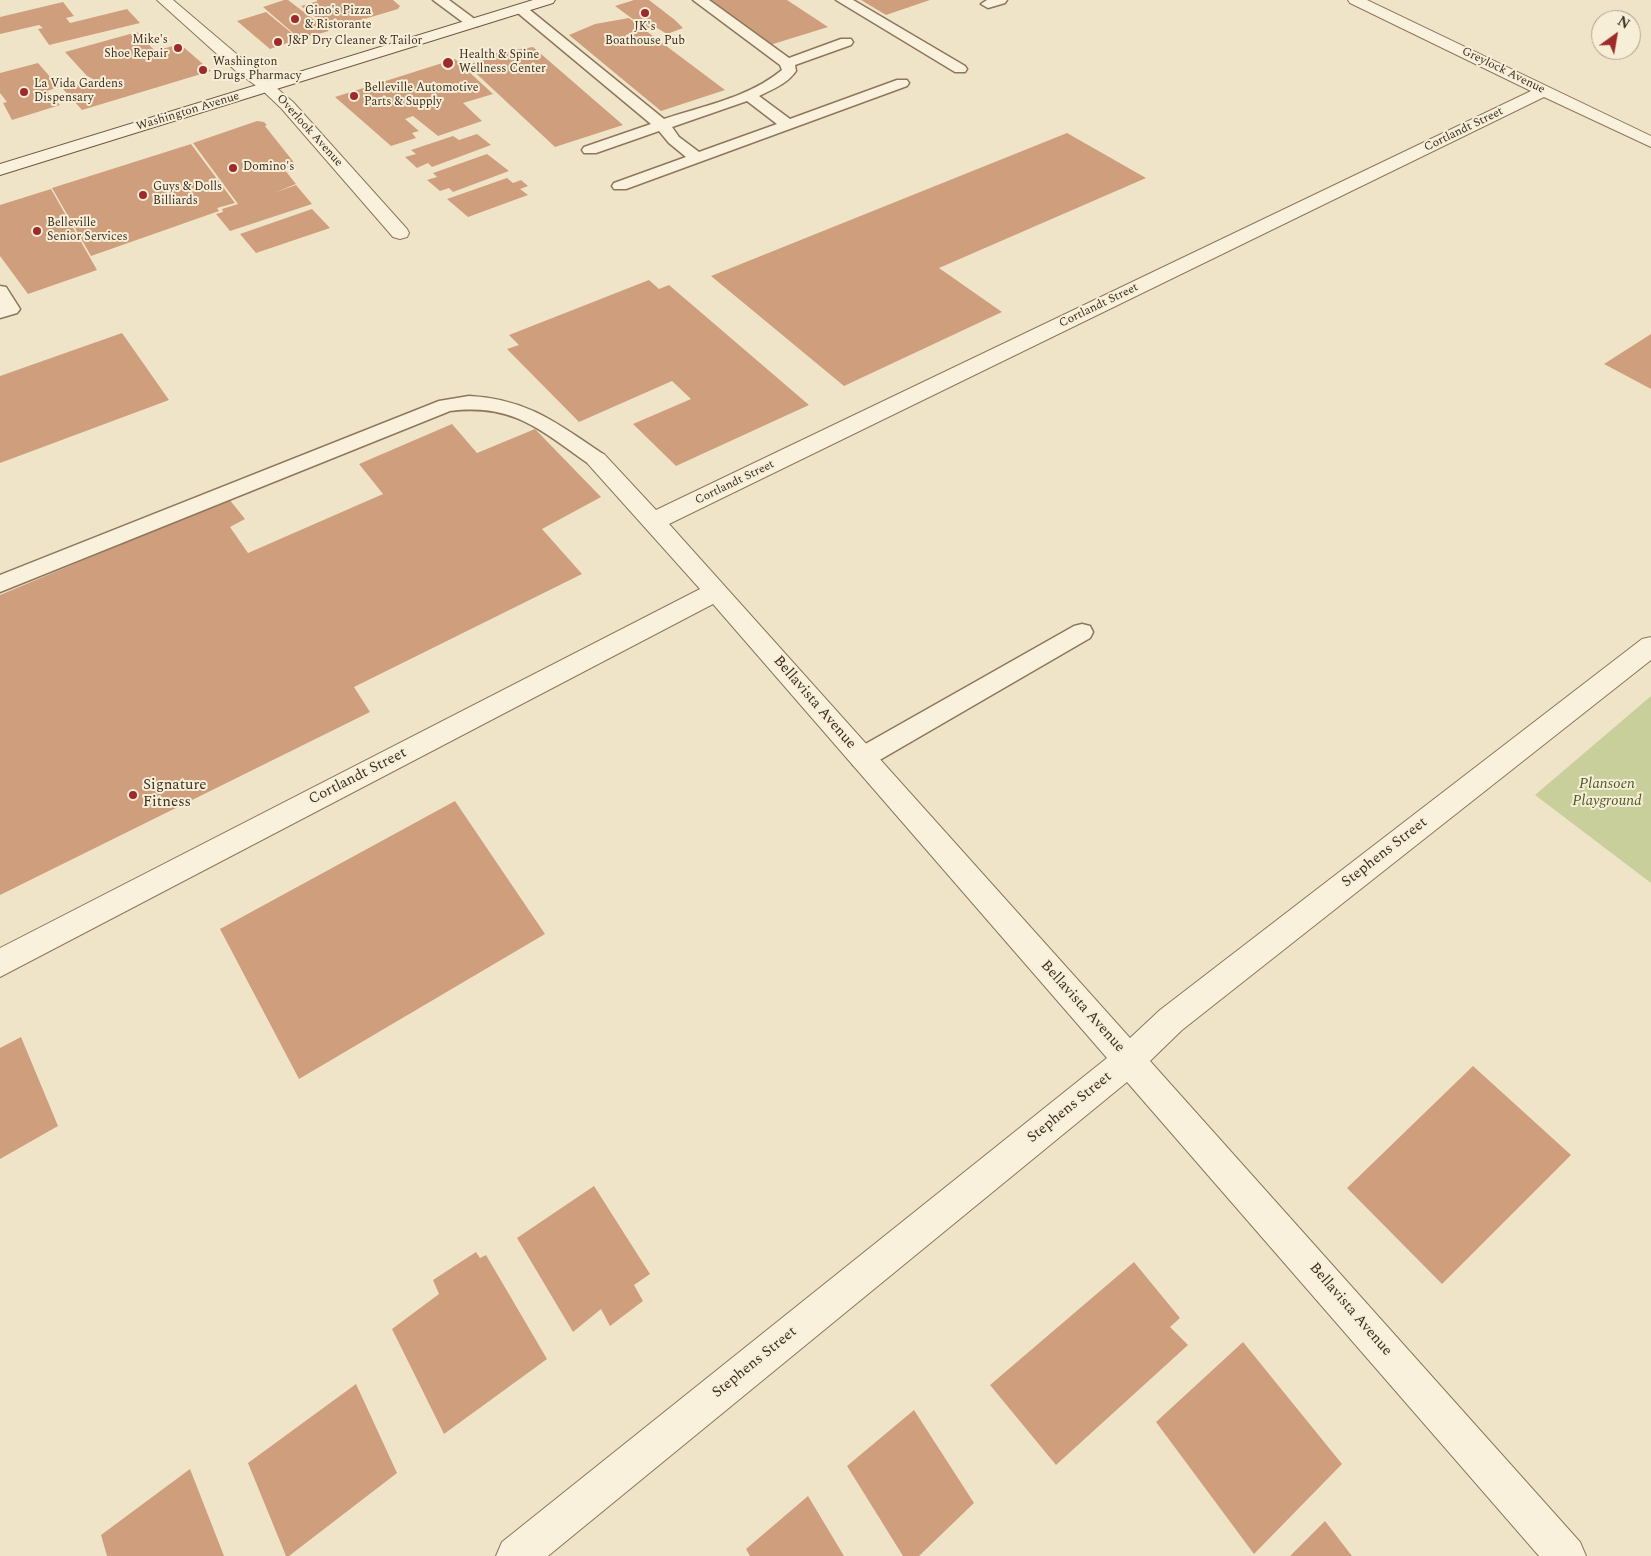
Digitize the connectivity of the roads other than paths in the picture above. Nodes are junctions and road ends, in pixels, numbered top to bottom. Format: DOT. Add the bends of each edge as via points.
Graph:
graph roads {
  1 [pos="164,0"];
  2 [pos="440,0"];
  3 [pos="548,0"];
  4 [pos="700,0"];
  5 [pos="843,0"];
  6 [pos="1355,0"];
  7 [pos="520,9"];
  8 [pos="473,24"];
  9 [pos="846,42"];
  10 [pos="787,62"];
  11 [pos="960,69"];
  12 [pos="902,83"];
  13 [pos="268,87"];
  14 [pos="1544,91"];
  15 [pos="749,96"];
  16 [pos="662,125"];
  17 [pos="788,125"];
  18 [pos="1651,142"];
  19 [pos="590,150"];
  20 [pos="697,158"];
  21 [pos="0,170"];
  22 [pos="620,186"];
  23 [pos="400,233"];
  24 [pos="0,291"];
  25 [pos="0,313"];
  26 [pos="596,459"];
  27 [pos="654,522"];
  28 [pos="0,584"];
  29 [pos="716,592"];
  30 [pos="1082,632"];
  31 [pos="1651,646"];
  32 [pos="862,758"];
  33 [pos="0,963"];
  34 [pos="1129,1060"];
  35 [pos="516,1556"];
  36 [pos="1566,1556"];
  1 -- 13 [label="street, Overlook Avenue" via="243,70"];
  2 -- 8 [label="lane"];
  3 -- 7 [label="street, Washington Avenue"];
  4 -- 10 [label="lane"];
  5 -- 11 [label="lane"];
  6 -- 14 [label="street, Greylock Avenue"];
  7 -- 8 [label="street, Washington Avenue"];
  7 -- 16 [label="lane"];
  8 -- 13 [label="street, Washington Avenue"];
  9 -- 10 [label="lane"];
  10 -- 15 [label="lane" via="788,71 783,78"];
  12 -- 17 [label="lane"];
  13 -- 21 [label="street, Washington Avenue"];
  13 -- 23 [label="street, Overlook Avenue"];
  14 -- 18 [label="street, Greylock Avenue"];
  14 -- 27 [label="street, Cortlandt Street"];
  15 -- 16 [label="lane"];
  15 -- 17 [label="lane"];
  16 -- 19 [label="lane"];
  16 -- 20 [label="lane" via="674,140"];
  17 -- 20 [label="lane"];
  20 -- 22 [label="lane"];
  24 -- 25 [label="lane" via="11,309"];
  26 -- 27 [label="street, Bellavista Avenue"];
  26 -- 28 [label="lane" via="527,414 508,406 476,401 446,405"];
  27 -- 29 [label="street, Bellavista Avenue"];
  29 -- 32 [label="street, Bellavista Avenue"];
  29 -- 33 [label="street, Cortlandt Street"];
  30 -- 32 [label="lane"];
  31 -- 34 [label="street, Stephens Street" via="1171,1020"];
  32 -- 34 [label="street, Bellavista Avenue"];
  34 -- 35 [label="street, Stephens Street"];
  34 -- 36 [label="street, Bellavista Avenue"];
}
